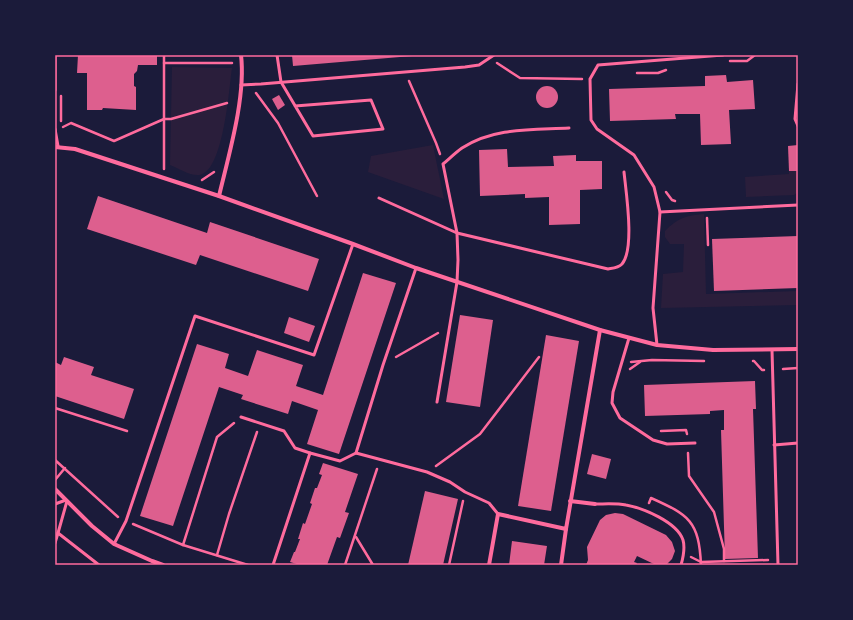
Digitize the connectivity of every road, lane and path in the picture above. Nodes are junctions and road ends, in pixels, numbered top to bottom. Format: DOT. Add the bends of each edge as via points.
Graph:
graph roads {
  1 [pos="55,55"];
  2 [pos="164,55"];
  3 [pos="241,55"];
  4 [pos="277,55"];
  5 [pos="494,55"];
  6 [pos="723,55"];
  7 [pos="755,55"];
  8 [pos="490,58"];
  9 [pos="724,62"];
  10 [pos="164,63"];
  11 [pos="242,63"];
  12 [pos="671,69"];
  13 [pos="405,72"];
  14 [pos="635,73"];
  15 [pos="590,79"];
  16 [pos="281,82"];
  17 [pos="250,84"];
  18 [pos="798,84"];
  19 [pos="241,85"];
  20 [pos="55,90"];
  21 [pos="228,103"];
  22 [pos="295,106"];
  23 [pos="164,119"];
  24 [pos="798,126"];
  25 [pos="62,128"];
  26 [pos="570,128"];
  27 [pos="55,129"];
  28 [pos="56,147"];
  29 [pos="228,159"];
  30 [pos="443,164"];
  31 [pos="624,172"];
  32 [pos="170,173"];
  33 [pos="199,181"];
  34 [pos="665,190"];
  35 [pos="220,196"];
  36 [pos="317,196"];
  37 [pos="379,198"];
  38 [pos="677,203"];
  39 [pos="798,205"];
  40 [pos="660,212"];
  41 [pos="457,233"];
  42 [pos="353,244"];
  43 [pos="416,268"];
  44 [pos="457,282"];
  45 [pos="449,326"];
  46 [pos="600,330"];
  47 [pos="629,338"];
  48 [pos="657,345"];
  49 [pos="798,349"];
  50 [pos="772,350"];
  51 [pos="539,357"];
  52 [pos="707,361"];
  53 [pos="746,361"];
  54 [pos="623,362"];
  55 [pos="383,365"];
  56 [pos="798,368"];
  57 [pos="772,369"];
  58 [pos="762,370"];
  59 [pos="762,378"];
  60 [pos="437,402"];
  61 [pos="55,408"];
  62 [pos="242,417"];
  63 [pos="260,423"];
  64 [pos="127,431"];
  65 [pos="695,443"];
  66 [pos="798,444"];
  67 [pos="774,445"];
  68 [pos="310,453"];
  69 [pos="356,453"];
  70 [pos="55,460"];
  71 [pos="380,460"];
  72 [pos="65,468"];
  73 [pos="428,472"];
  74 [pos="55,480"];
  75 [pos="55,489"];
  76 [pos="465,492"];
  77 [pos="67,500"];
  78 [pos="570,501"];
  79 [pos="55,504"];
  80 [pos="595,504"];
  81 [pos="498,514"];
  82 [pos="126,521"];
  83 [pos="566,529"];
  84 [pos="58,533"];
  85 [pos="356,537"];
  86 [pos="55,543"];
  87 [pos="114,544"];
  88 [pos="183,545"];
  89 [pos="683,552"];
  90 [pos="768,553"];
  91 [pos="217,555"];
  92 [pos="99,565"];
  93 [pos="163,565"];
  94 [pos="248,565"];
  95 [pos="273,565"];
  96 [pos="345,565"];
  97 [pos="373,565"];
  98 [pos="449,565"];
  99 [pos="489,565"];
  100 [pos="561,565"];
  101 [pos="682,565"];
  102 [pos="778,565"];
  1 -- 20 [label="lane"];
  2 -- 10 [label="path"];
  3 -- 11 [label="street"];
  4 -- 16 [label="lane"];
  5 -- 8 [label="lane"];
  6 -- 15 [label="lane" via="598,65"];
  7 -- 9 [label="path" via="747,61"];
  8 -- 13 [label="lane" via="472,66"];
  8 -- 15 [label="path" via="520,78"];
  10 -- 11 [label="path"];
  10 -- 23 [label="path"];
  11 -- 19 [label="street"];
  12 -- 14 [label="path" via="658,73"];
  13 -- 16 [label="lane"];
  13 -- 30 [label="path"];
  15 -- 40 [label="lane" via="591,120 597,129 634,155 654,187"];
  16 -- 17 [label="lane"];
  16 -- 22 [label="lane"];
  17 -- 19 [label="lane"];
  17 -- 36 [label="path" via="278,123"];
  18 -- 24 [label="lane" via="795,119"];
  19 -- 29 [label="street"];
  21 -- 23 [label="path"];
  22 -- 22 [label="lane" via="371,100 383,130 313,136"];
  23 -- 25 [label="path" via="114,141 71,123"];
  23 -- 32 [label="path" via="164,170"];
  26 -- 30 [label="lane" via="498,133 462,148"];
  27 -- 28 [label="lane"];
  28 -- 35 [label="street" via="75,149"];
  29 -- 33 [label="path" via="214,173"];
  29 -- 35 [label="street"];
  30 -- 41 [label="lane"];
  31 -- 41 [label="lane" via="628,244 623,263 616,268 608,269"];
  34 -- 38 [label="path"];
  35 -- 42 [label="street"];
  37 -- 41 [label="lane"];
  39 -- 40 [label="lane"];
  40 -- 48 [label="lane" via="654,308"];
  41 -- 44 [label="lane"];
  42 -- 43 [label="street"];
  42 -- 82 [label="lane" via="314,355 195,316"];
  43 -- 44 [label="street"];
  43 -- 55 [label="lane"];
  44 -- 45 [label="lane"];
  44 -- 46 [label="street"];
  45 -- 55 [label="path"];
  45 -- 60 [label="lane"];
  46 -- 47 [label="street"];
  46 -- 78 [label="street"];
  47 -- 48 [label="street"];
  47 -- 54 [label="lane"];
  48 -- 50 [label="street" via="713,350"];
  49 -- 50 [label="street"];
  50 -- 57 [label="lane"];
  51 -- 73 [label="path" via="480,434"];
  52 -- 54 [label="path"];
  53 -- 58 [label="path" via="754,361"];
  54 -- 65 [label="lane" via="612,403 620,418 653,440 666,444"];
  55 -- 69 [label="lane"];
  56 -- 57 [label="path"];
  57 -- 58 [label="path"];
  57 -- 67 [label="lane"];
  58 -- 59 [label="path"];
  61 -- 64 [label="path"];
  62 -- 63 [label="lane"];
  62 -- 88 [label="path" via="217,437"];
  63 -- 68 [label="lane" via="284,431 295,448"];
  63 -- 91 [label="path"];
  66 -- 67 [label="lane"];
  67 -- 102 [label="lane"];
  68 -- 69 [label="lane" via="340,461"];
  68 -- 95 [label="lane"];
  69 -- 71 [label="lane"];
  70 -- 72 [label="path"];
  71 -- 73 [label="lane"];
  71 -- 85 [label="path"];
  72 -- 74 [label="path"];
  72 -- 82 [label="path" via="118,517"];
  73 -- 76 [label="lane"];
  75 -- 77 [label="street"];
  76 -- 81 [label="lane" via="489,504"];
  76 -- 98 [label="path"];
  77 -- 79 [label="lane"];
  77 -- 84 [label="lane"];
  77 -- 87 [label="street"];
  78 -- 80 [label="street"];
  78 -- 83 [label="street"];
  80 -- 89 [label="lane" via="626,505 670,523 683,541"];
  81 -- 83 [label="street"];
  81 -- 99 [label="street"];
  82 -- 87 [label="lane"];
  82 -- 88 [label="path"];
  83 -- 100 [label="street"];
  84 -- 86 [label="lane"];
  84 -- 92 [label="lane"];
  85 -- 96 [label="path"];
  85 -- 97 [label="path"];
  87 -- 93 [label="street"];
  88 -- 91 [label="path"];
  89 -- 90 [label="path" via="701,562 768,561"];
  89 -- 101 [label="lane"];
  91 -- 94 [label="path"];
}
